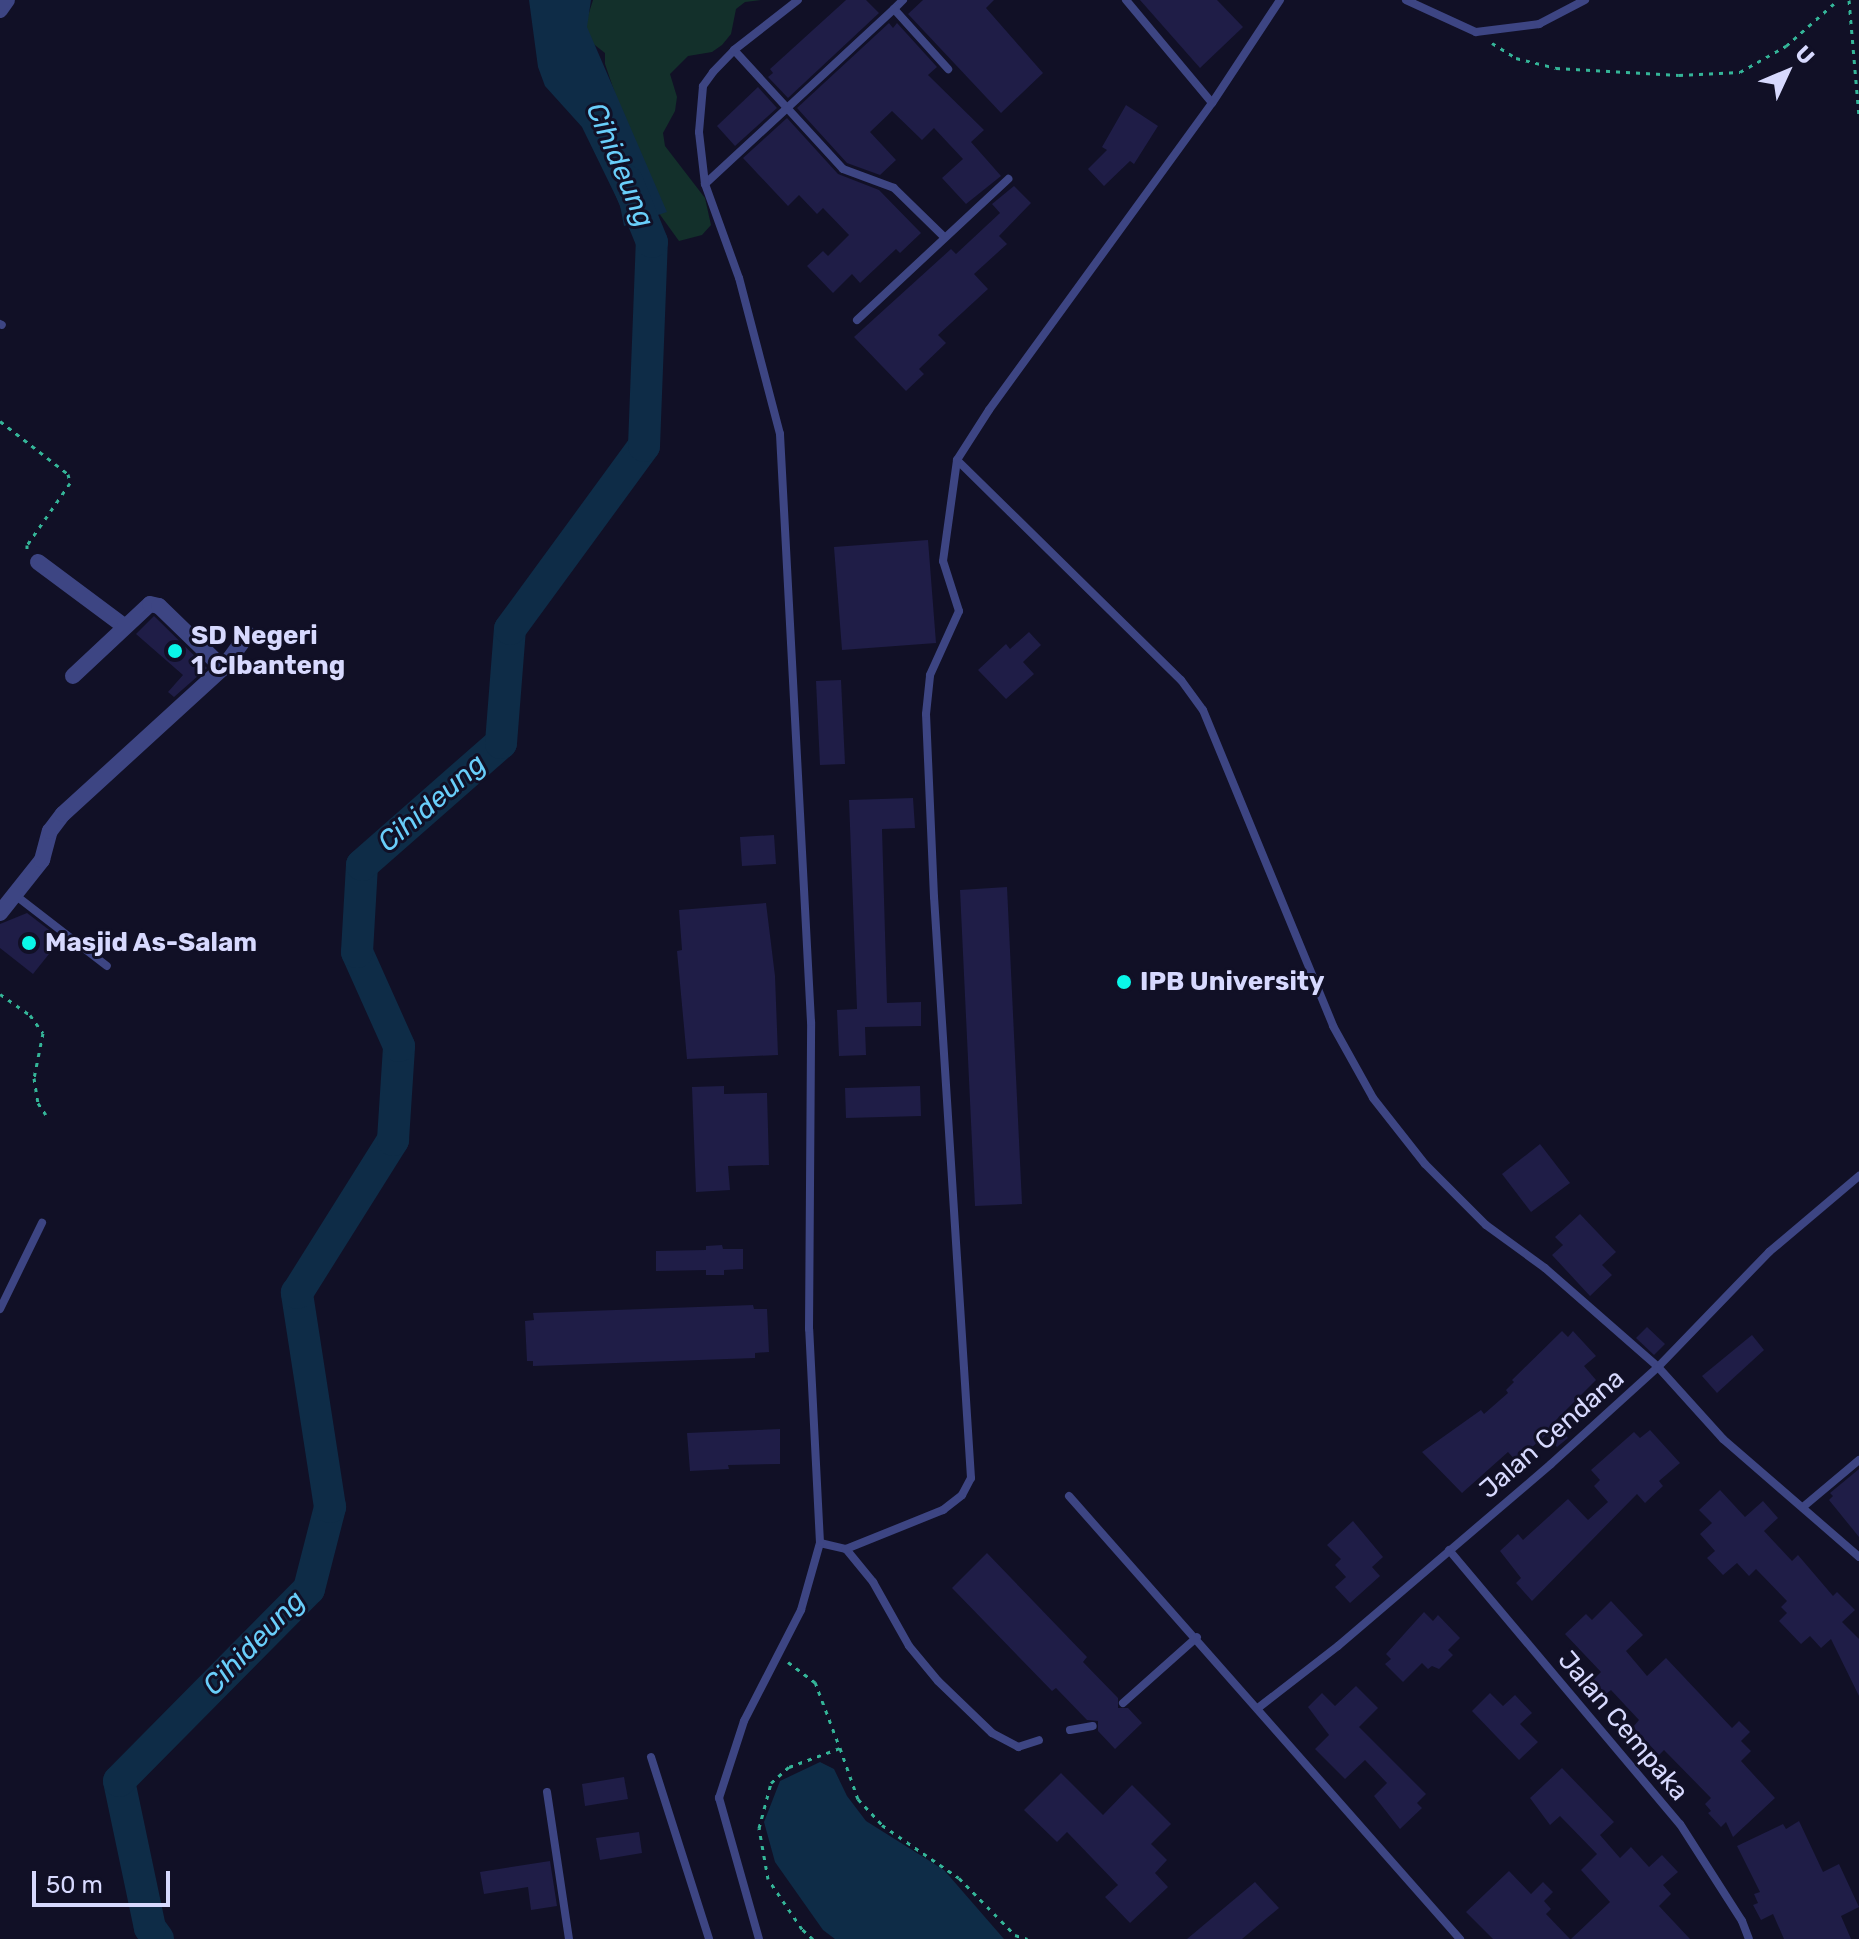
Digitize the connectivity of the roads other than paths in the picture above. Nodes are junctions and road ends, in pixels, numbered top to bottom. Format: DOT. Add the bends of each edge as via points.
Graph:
graph roads {
  1 [pos="7,0"];
  2 [pos="798,0"];
  3 [pos="903,0"];
  4 [pos="1126,0"];
  5 [pos="1280,0"];
  6 [pos="1406,0"];
  7 [pos="1585,0"];
  8 [pos="894,9"];
  9 [pos="0,10"];
  10 [pos="734,50"];
  11 [pos="948,69"];
  12 [pos="1212,103"];
  13 [pos="787,107"];
  14 [pos="1008,179"];
  15 [pos="705,184"];
  16 [pos="944,237"];
  17 [pos="857,320"];
  18 [pos="957,460"];
  19 [pos="38,562"];
  20 [pos="124,626"];
  21 [pos="248,634"];
  22 [pos="223,668"];
  23 [pos="73,676"];
  24 [pos="15,895"];
  25 [pos="0,913"];
  26 [pos="107,966"];
  27 [pos="1859,1176"];
  28 [pos="42,1223"];
  29 [pos="0,1309"];
  30 [pos="1658,1367"];
  31 [pos="1859,1460"];
  32 [pos="1069,1496"];
  33 [pos="1803,1507"];
  34 [pos="820,1543"];
  35 [pos="846,1549"];
  36 [pos="1449,1550"];
  37 [pos="1859,1557"];
  38 [pos="1197,1637"];
  39 [pos="1123,1703"];
  40 [pos="1258,1708"];
  41 [pos="1093,1726"];
  42 [pos="1070,1730"];
  43 [pos="1039,1740"];
  44 [pos="651,1757"];
  45 [pos="547,1792"];
  46 [pos="569,1939"];
  47 [pos="709,1939"];
  48 [pos="759,1939"];
  49 [pos="1460,1939"];
  50 [pos="1749,1939"];
  1 -- 9 [label="street"];
  2 -- 10 [label="lane"];
  3 -- 8 [label="lane"];
  4 -- 12 [label="lane"];
  5 -- 12 [label="lane"];
  6 -- 7 [label="lane" via="1476,32 1539,24"];
  8 -- 11 [label="lane"];
  8 -- 13 [label="lane"];
  10 -- 13 [label="lane"];
  10 -- 15 [label="lane" via="701,94"];
  12 -- 18 [label="lane"];
  13 -- 15 [label="lane"];
  13 -- 16 [label="lane" via="843,169 894,188"];
  14 -- 16 [label="lane"];
  15 -- 34 [label="lane" via="748,308 780,434 811,1022 809,1329"];
  16 -- 17 [label="lane"];
  18 -- 30 [label="lane" via="1181,680 1203,710 1333,1026 1373,1098 1425,1164 1486,1225 1545,1268"];
  18 -- 35 [label="lane" via="943,561 959,611 930,675 926,714 971,1478 962,1495 943,1510"];
  19 -- 20 [label="street"];
  20 -- 22 [label="street" via="150,604 159,606"];
  20 -- 23 [label="street"];
  21 -- 22 [label="street"];
  22 -- 24 [label="street" via="63,814 50,831 42,860"];
  24 -- 25 [label="street"];
  24 -- 26 [label="lane"];
  27 -- 30 [label="lane, Jalan Cendana" via="1769,1252"];
  28 -- 29 [label="lane"];
  30 -- 33 [label="lane" via="1723,1439"];
  30 -- 36 [label="lane, Jalan Cendana"];
  31 -- 33 [label="lane"];
  32 -- 38 [label="lane"];
  33 -- 37 [label="lane"];
  34 -- 35 [label="lane"];
  34 -- 48 [label="lane" via="801,1610 744,1721 719,1798"];
  35 -- 43 [label="lane" via="938,1681 1009,1745"];
  36 -- 40 [label="lane, Jalan Cendana"];
  36 -- 50 [label="lane, Jalan Cempaka" via="1680,1824"];
  38 -- 39 [label="lane"];
  38 -- 40 [label="lane"];
  40 -- 49 [label="lane"];
  41 -- 42 [label="lane"];
  44 -- 47 [label="lane"];
  45 -- 46 [label="lane"];
}
